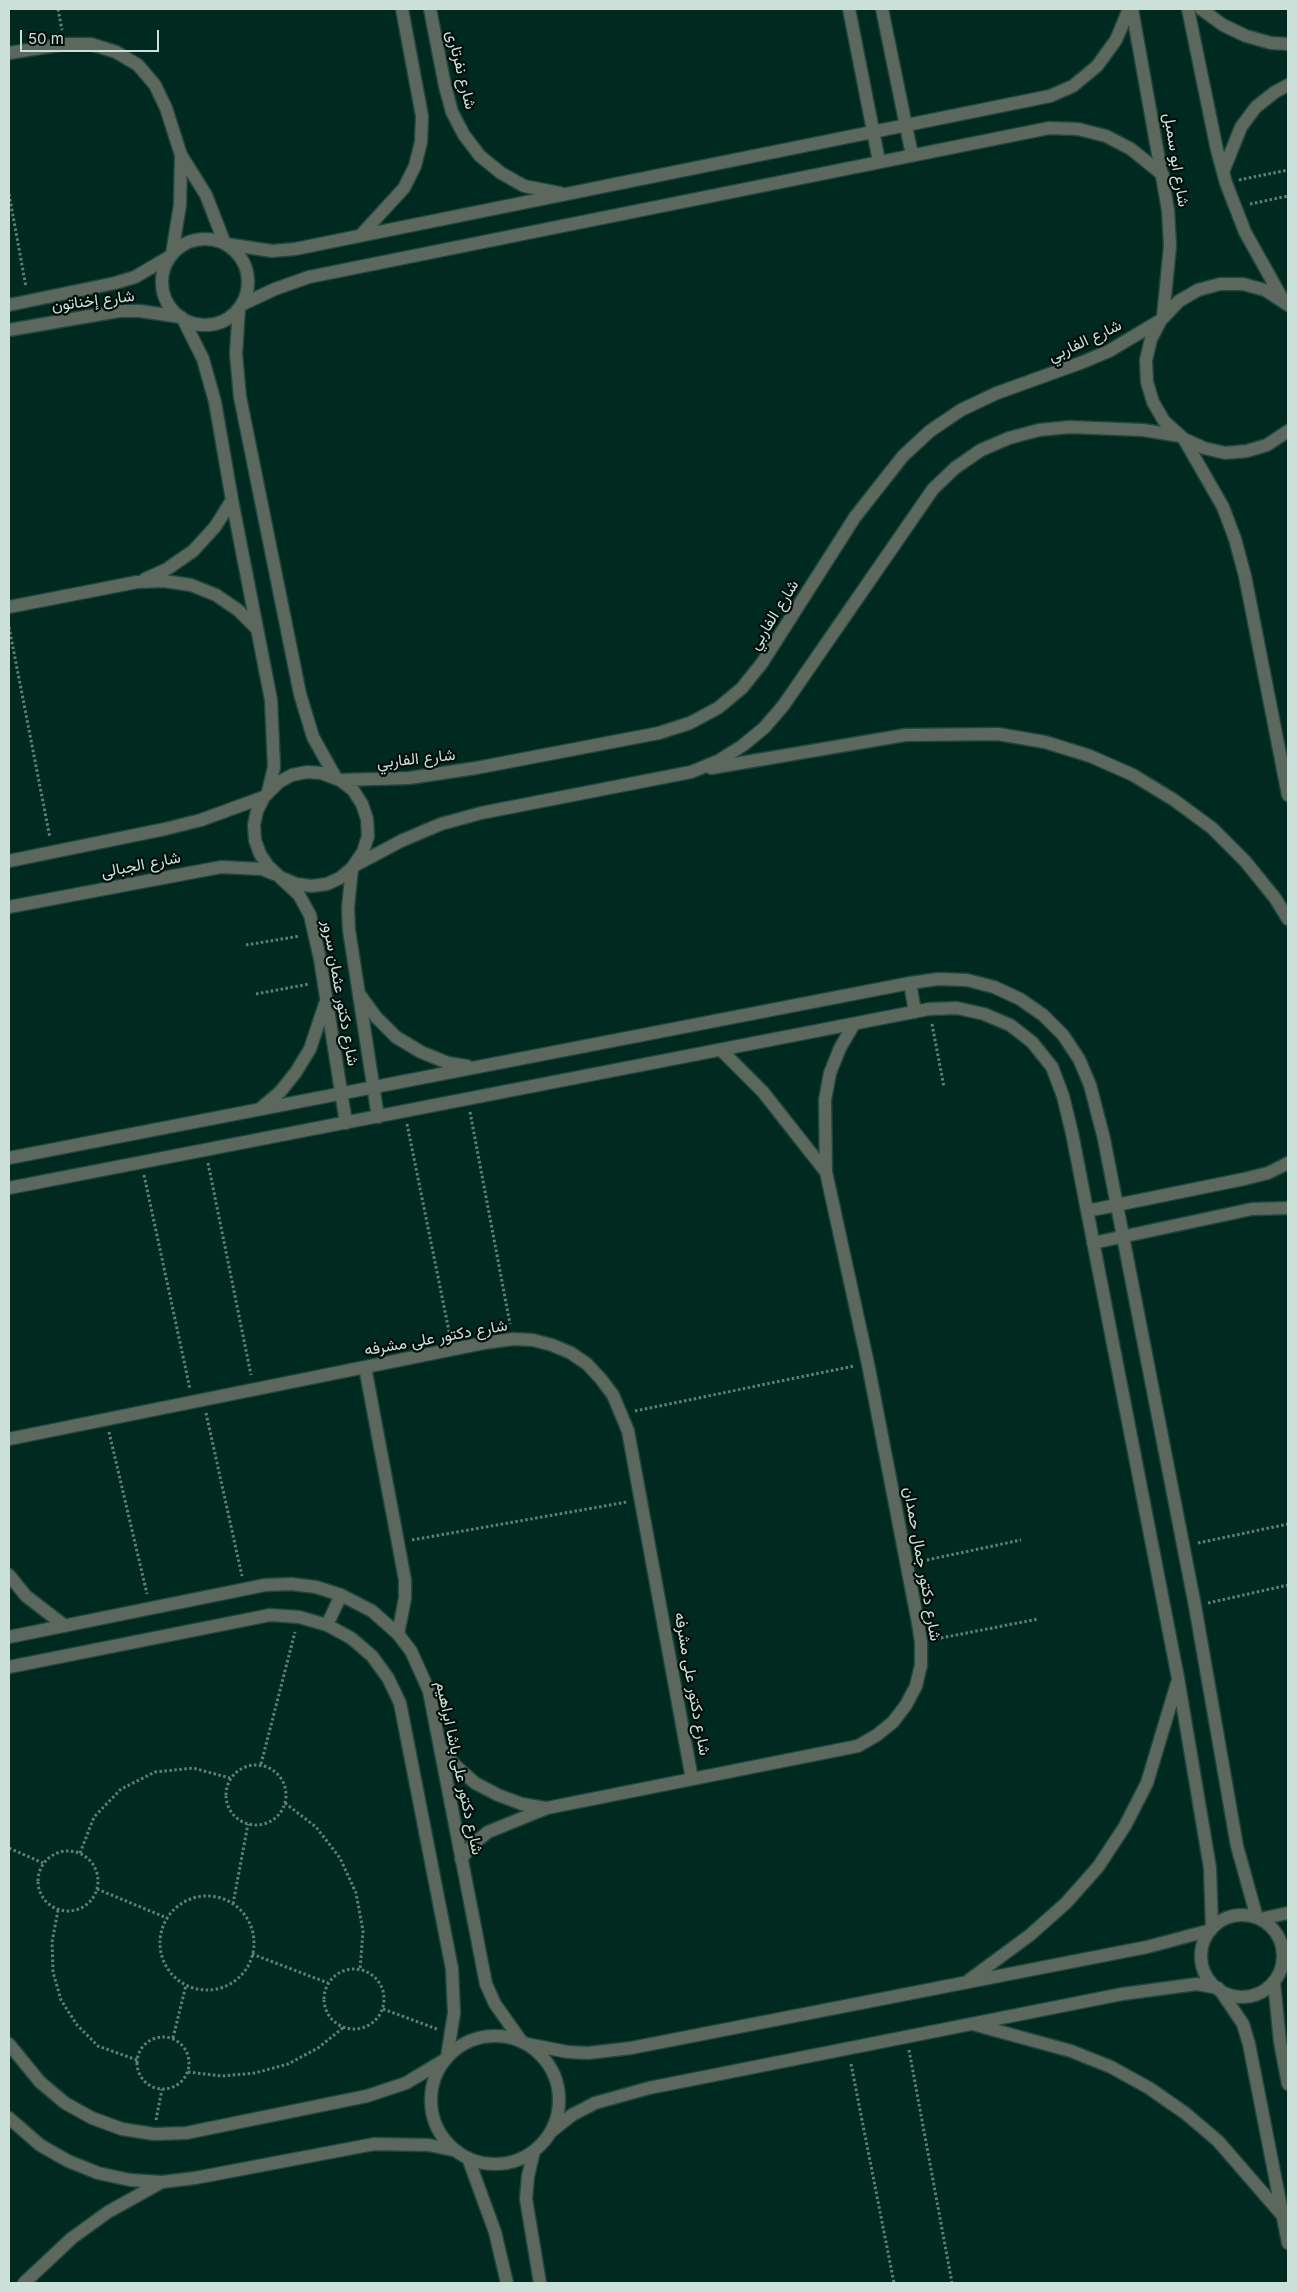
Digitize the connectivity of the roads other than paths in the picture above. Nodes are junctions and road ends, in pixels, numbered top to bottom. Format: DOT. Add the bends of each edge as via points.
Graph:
graph roads {
  1 [pos="402,9"];
  2 [pos="430,9"];
  3 [pos="849,9"];
  4 [pos="882,9"];
  5 [pos="1130,9"];
  6 [pos="1188,9"];
  7 [pos="1201,9"];
  8 [pos="1288,44"];
  9 [pos="9,53"];
  10 [pos="1288,85"];
  11 [pos="906,126"];
  12 [pos="873,133"];
  13 [pos="181,155"];
  14 [pos="912,155"];
  15 [pos="879,161"];
  16 [pos="1163,175"];
  17 [pos="1225,178"];
  18 [pos="565,194"];
  19 [pos="360,236"];
  20 [pos="226,244"];
  21 [pos="171,255"];
  22 [pos="1287,304"];
  23 [pos="9,305"];
  24 [pos="240,307"];
  25 [pos="182,318"];
  26 [pos="1162,318"];
  27 [pos="9,330"];
  28 [pos="1288,431"];
  29 [pos="1182,437"];
  30 [pos="232,500"];
  31 [pos="137,582"];
  32 [pos="9,607"];
  33 [pos="257,629"];
  34 [pos="691,772"];
  35 [pos="338,779"];
  36 [pos="266,795"];
  37 [pos="1288,795"];
  38 [pos="9,861"];
  39 [pos="353,867"];
  40 [pos="281,877"];
  41 [pos="9,907"];
  42 [pos="1288,919"];
  43 [pos="910,982"];
  44 [pos="358,993"];
  45 [pos="327,999"];
  46 [pos="915,1012"];
  47 [pos="854,1024"];
  48 [pos="721,1050"];
  49 [pos="476,1067"];
  50 [pos="373,1087"];
  51 [pos="341,1093"];
  52 [pos="259,1110"];
  53 [pos="378,1116"];
  54 [pos="346,1123"];
  55 [pos="9,1158"];
  56 [pos="1288,1163"];
  57 [pos="826,1172"];
  58 [pos="9,1188"];
  59 [pos="1117,1205"];
  60 [pos="1288,1208"];
  61 [pos="1087,1211"];
  62 [pos="1123,1236"];
  63 [pos="1093,1243"];
  64 [pos="365,1367"];
  65 [pos="9,1439"];
  66 [pos="9,1575"];
  67 [pos="341,1595"];
  68 [pos="327,1625"];
  69 [pos="65,1626"];
  70 [pos="398,1634"];
  71 [pos="9,1637"];
  72 [pos="9,1667"];
  73 [pos="1178,1678"];
  74 [pos="439,1746"];
  75 [pos="692,1779"];
  76 [pos="547,1808"];
  77 [pos="461,1859"];
  78 [pos="1288,1913"];
  79 [pos="1259,1918"];
  80 [pos="1212,1929"];
  81 [pos="1288,1973"];
  82 [pos="1275,1981"];
  83 [pos="965,1983"];
  84 [pos="1219,1989"];
  85 [pos="971,2024"];
  86 [pos="525,2043"];
  87 [pos="9,2044"];
  88 [pos="446,2058"];
  89 [pos="1288,2084"];
  90 [pos="9,2118"];
  91 [pos="552,2131"];
  92 [pos="534,2151"];
  93 [pos="462,2154"];
  94 [pos="162,2182"];
  95 [pos="1283,2216"];
  96 [pos="1288,2242"];
  97 [pos="24,2283"];
  98 [pos="507,2283"];
  99 [pos="540,2283"];
  1 -- 19 [label="street" via="422,116 421,142 415,166 404,188"];
  2 -- 18 [label="street, شارع نفرتارى" via="447,95 464,135 480,156 501,173 524,186"];
  3 -- 12 [label="street"];
  4 -- 11 [label="street"];
  5 -- 11 [label="street" via="1116,40 1097,66 1073,86 1015,105"];
  5 -- 16 [label="street, شارع ابو سمبل"];
  6 -- 17 [label="street"];
  7 -- 8 [label="street" via="1246,36"];
  9 -- 13 [label="street" via="65,44 116,52 138,66 155,85"];
  10 -- 17 [label="street" via="1256,108 1242,127"];
  11 -- 12 [label="street"];
  11 -- 14 [label="street"];
  12 -- 15 [label="street"];
  12 -- 18 [label="street"];
  13 -- 20 [label="street" via="206,195"];
  13 -- 21 [label="street" via="180,205"];
  14 -- 15 [label="street"];
  14 -- 16 [label="street" via="1040,130 1078,129 1106,136 1132,148"];
  15 -- 24 [label="street" via="309,277 275,289"];
  16 -- 26 [label="street, شارع ابو سمبل" via="1170,246"];
  17 -- 22 [label="street" via="1257,256"];
  18 -- 19 [label="street"];
  19 -- 20 [label="street" via="272,251"];
  20 -- 21 [label="street" via="197,240 181,246"];
  20 -- 24 [label="street" via="243,261 247,272 247,289"];
  21 -- 23 [label="street, شارع إخناتون" via="153,268 115,283"];
  21 -- 25 [label="street" via="162,277 163,289 169,305"];
  22 -- 26 [label="street" via="1265,290 1243,284 1220,284 1198,290 1179,301"];
  24 -- 25 [label="street" via="231,316 207,324"];
  24 -- 35 [label="street" via="236,354 240,397 300,694 313,737"];
  25 -- 27 [label="street, شارع إخناتون" via="147,311 119,311"];
  25 -- 30 [label="street" via="194,338 210,380"];
  26 -- 29 [label="street" via="1149,346 1147,382 1164,421"];
  26 -- 35 [label="street, شارع الفاربي" via="1083,362 997,392 930,431 903,456 855,517 762,663 742,688 718,708 690,723 659,733 476,768 409,778"];
  28 -- 29 [label="street" via="1267,445 1225,453 1204,448"];
  29 -- 34 [label="street" via="1106,427 1070,426 1039,430 981,450 933,489 783,706 764,728 718,761"];
  29 -- 37 [label="street" via="1223,507 1235,539"];
  30 -- 31 [label="street" via="215,527 193,551 167,569"];
  30 -- 33 [label="street"];
  31 -- 32 [label="street"];
  31 -- 33 [label="street" via="191,585 216,594"];
  33 -- 36 [label="street" via="274,722 274,767"];
  34 -- 39 [label="street" via="481,813 441,824"];
  34 -- 42 [label="street" via="905,735 998,734 1045,742 1090,756 1174,800 1212,828 1246,862"];
  35 -- 36 [label="street" via="322,773 292,775"];
  35 -- 39 [label="street" via="353,790 367,819 368,836"];
  36 -- 38 [label="street, شارع الجبالى" via="183,825"];
  36 -- 40 [label="street" via="257,811 255,840 268,866"];
  39 -- 40 [label="street" via="326,884 296,884"];
  39 -- 44 [label="street, شارع دكتور عثمان سرور" via="348,908"];
  40 -- 41 [label="street, شارع الجبالى" via="262,869 221,867"];
  40 -- 45 [label="street, شارع دكتور عثمان سرور" via="299,895 310,915"];
  43 -- 46 [label="street"];
  43 -- 49 [label="street"];
  43 -- 59 [label="street" via="967,980 994,987 1043,1015 1063,1035 1079,1059 1090,1085"];
  44 -- 49 [label="street" via="396,1037 421,1052 448,1062"];
  44 -- 50 [label="street, شارع دكتور عثمان سرور"];
  45 -- 51 [label="street, شارع دكتور عثمان سرور"];
  45 -- 52 [label="street" via="310,1049 296,1072"];
  46 -- 47 [label="street"];
  46 -- 61 [label="street" via="957,1008 984,1014 1010,1025 1032,1042 1052,1067 1063,1096"];
  47 -- 48 [label="street"];
  47 -- 57 [label="street, شارع دكتور جمال حمدان" via="830,1073 823,1127"];
  48 -- 53 [label="street"];
  48 -- 57 [label="street, شارع دكتور جمال حمدان" via="776,1107"];
  49 -- 50 [label="street"];
  50 -- 51 [label="street"];
  50 -- 53 [label="street, شارع دكتور عثمان سرور"];
  51 -- 52 [label="street"];
  51 -- 54 [label="street, شارع دكتور عثمان سرور"];
  52 -- 55 [label="street"];
  53 -- 54 [label="street"];
  54 -- 58 [label="street"];
  56 -- 59 [label="street" via="1268,1173 1244,1179"];
  57 -- 75 [label="street, شارع دكتور جمال حمدان" via="907,1564 922,1642 921,1665 916,1686 893,1722 858,1746"];
  59 -- 61 [label="street"];
  59 -- 62 [label="street"];
  60 -- 62 [label="street" via="1252,1209"];
  61 -- 63 [label="street"];
  62 -- 63 [label="street"];
  62 -- 79 [label="street" via="1238,1846"];
  63 -- 73 [label="street"];
  64 -- 65 [label="street, شارع دكتور على مشرفه"];
  64 -- 70 [label="street" via="405,1580"];
  64 -- 75 [label="street, شارع دكتور على مشرفه" via="513,1339 533,1340 571,1352 602,1379 622,1414 632,1448"];
  66 -- 69 [label="street" via="26,1596"];
  67 -- 68 [label="street"];
  67 -- 69 [label="street, شارع دكتور على باشا ابراهيم" via="291,1584 245,1588"];
  67 -- 70 [label="street, شارع دكتور على باشا ابراهيم" via="372,1611"];
  68 -- 72 [label="street" via="299,1617 270,1615"];
  68 -- 88 [label="street" via="351,1638 372,1656 400,1702 452,1969 455,1998"];
  69 -- 71 [label="street, شارع دكتور على باشا ابراهيم"];
  70 -- 74 [label="street, شارع دكتور على باشا ابراهيم" via="421,1671 429,1691"];
  73 -- 80 [label="street" via="1210,1868"];
  73 -- 83 [label="street" via="1147,1783 1125,1826 1098,1867 1030,1936"];
  74 -- 76 [label="street, شارع دكتور جمال حمدان" via="456,1766 483,1787 522,1804"];
  74 -- 77 [label="street, شارع دكتور على باشا ابراهيم"];
  75 -- 76 [label="street, شارع دكتور جمال حمدان"];
  76 -- 77 [label="street, شارع دكتور جمال حمدان" via="488,1832"];
  77 -- 86 [label="street, شارع دكتور على باشا ابراهيم" via="486,1984 496,2004"];
  78 -- 79 [label="street"];
  79 -- 80 [label="street" via="1234,1916 1222,1920"];
  79 -- 82 [label="street" via="1280,1939 1282,1967"];
  80 -- 83 [label="street" via="1147,1948"];
  80 -- 84 [label="street" via="1201,1954 1206,1973"];
  81 -- 82 [label="street"];
  82 -- 84 [label="street" via="1254,1995 1243,1996"];
  82 -- 89 [label="street" via="1279,2034"];
  83 -- 86 [label="street" via="608,2052 568,2052"];
  84 -- 85 [label="street" via="1197,1984 1173,1986"];
  84 -- 95 [label="street" via="1243,2024 1249,2044"];
  85 -- 91 [label="street" via="621,2094 595,2102"];
  85 -- 95 [label="street" via="1071,2051 1111,2067 1149,2088 1218,2141"];
  86 -- 88 [label="street" via="507,2037 482,2037 460,2046"];
  86 -- 91 [label="street" via="541,2054 558,2083 558,2116"];
  87 -- 88 [label="street" via="40,2082 65,2102 92,2118 122,2129 154,2134 186,2133 367,2096 406,2083"];
  88 -- 93 [label="street" via="436,2073 432,2107 444,2139"];
  90 -- 94 [label="street" via="40,2145 68,2161 98,2173"];
  91 -- 92 [label="street"];
  92 -- 93 [label="street" via="519,2160 502,2164 484,2163"];
  92 -- 99 [label="street" via="526,2199"];
  93 -- 94 [label="street" via="428,2145 374,2144"];
  93 -- 98 [label="street" via="496,2232"];
  94 -- 97 [label="street" via="108,2212 72,2238"];
  95 -- 96 [label="street"];
}
